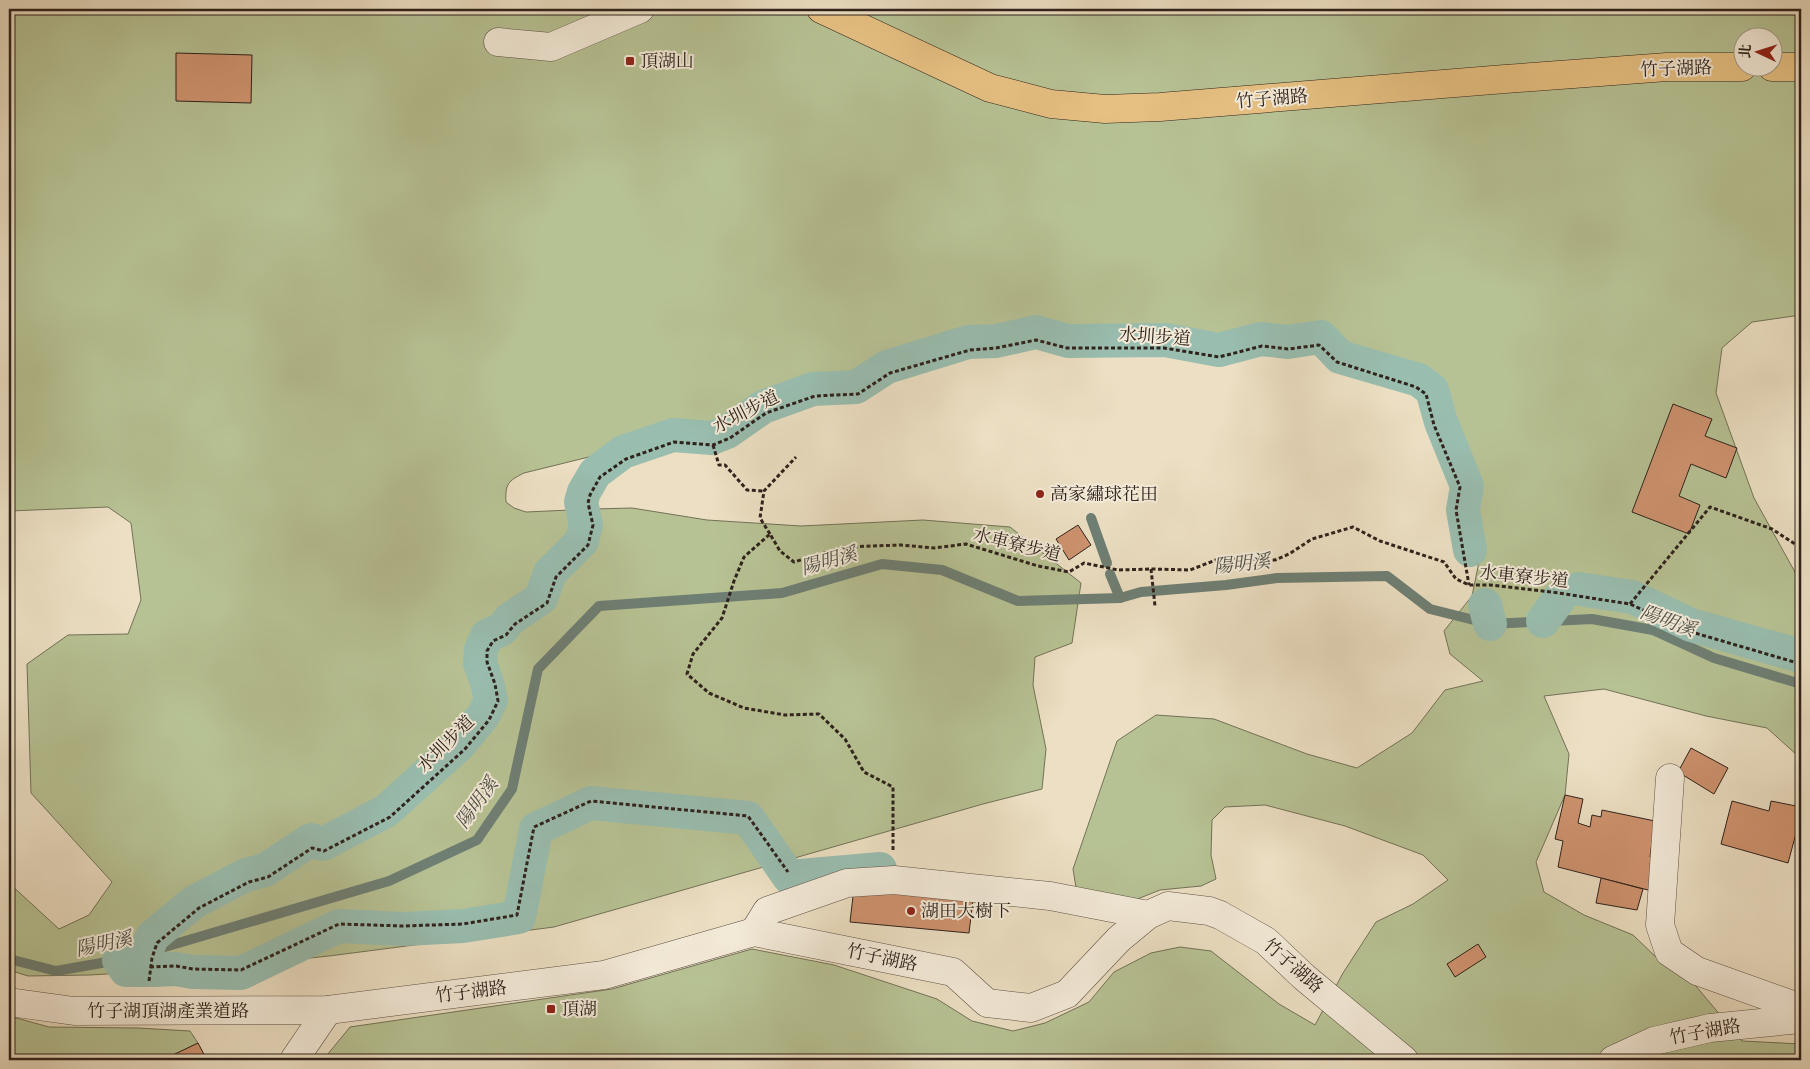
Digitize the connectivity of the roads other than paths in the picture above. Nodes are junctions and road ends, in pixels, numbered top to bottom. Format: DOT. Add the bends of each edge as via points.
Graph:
graph roads {
  1 [pos="640,9"];
  2 [pos="821,9"];
  3 [pos="498,42"];
  4 [pos="1732,67"];
  5 [pos="1782,67"];
  6 [pos="1801,67"];
  7 [pos="1670,778"];
  8 [pos="1148,915"];
  9 [pos="754,932"];
  10 [pos="9,1002"];
  11 [pos="1801,1008"];
  12 [pos="328,1010"];
  13 [pos="1801,1019"];
  14 [pos="294,1060"];
  15 [pos="1404,1060"];
  16 [pos="1612,1060"];
  1 -- 3 [label="street" via="551,47"];
  2 -- 4 [label="main road, 竹子湖路" via="990,88 1051,104 1105,108 1210,104 1667,68"];
  5 -- 6 [label="main road"];
  7 -- 11 [label="street" via="1660,925 1669,952 1697,971"];
  8 -- 9 [label="street" via="1050,896 894,880 846,883 767,911"];
  8 -- 9 [label="street, 竹子湖路" via="1119,939 1067,994 1031,1008 987,1003 953,972"];
  8 -- 15 [label="street, 竹子湖路" via="1168,906 1209,911 1266,941"];
  9 -- 12 [label="street, 竹子湖路" via="604,975"];
  10 -- 12 [label="street, 竹子湖頂湖產業道路" via="74,1011"];
  12 -- 14 [label="street"];
  13 -- 16 [label="street, 竹子湖路" via="1710,1028 1654,1040"];
}
